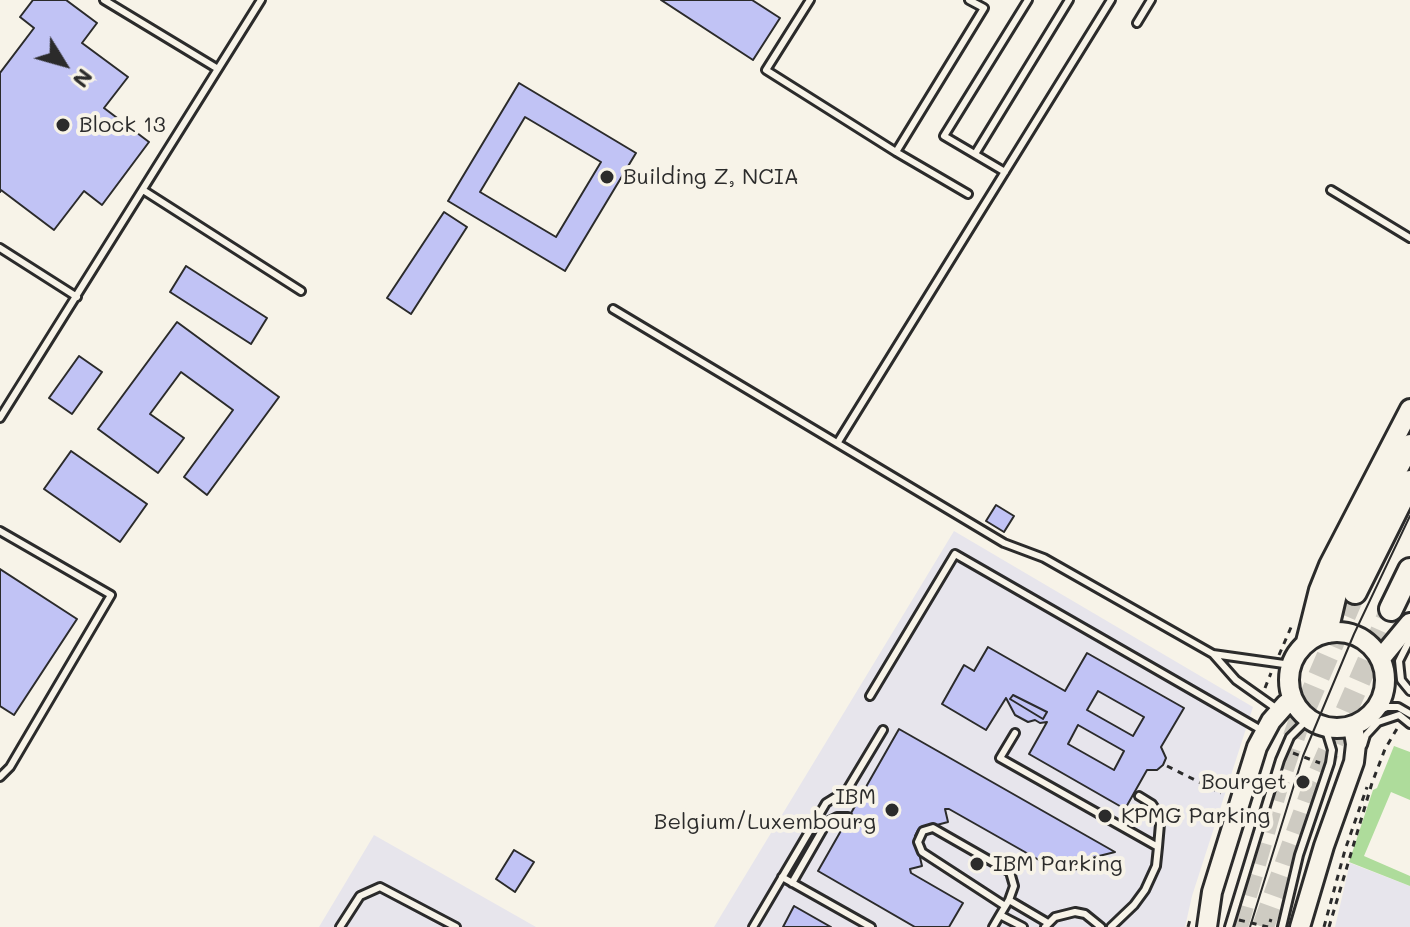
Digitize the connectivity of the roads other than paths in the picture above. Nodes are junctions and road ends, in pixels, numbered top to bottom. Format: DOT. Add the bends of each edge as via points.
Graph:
graph roads {
  1 [pos="104,0"];
  2 [pos="261,0"];
  3 [pos="810,0"];
  4 [pos="969,0"];
  5 [pos="1028,0"];
  6 [pos="1069,0"];
  7 [pos="1111,0"];
  8 [pos="1151,0"];
  9 [pos="1137,23"];
  10 [pos="218,69"];
  11 [pos="896,152"];
  12 [pos="975,154"];
  13 [pos="1005,172"];
  14 [pos="143,190"];
  15 [pos="1331,190"];
  16 [pos="968,194"];
  17 [pos="1410,238"];
  18 [pos="0,248"];
  19 [pos="301,291"];
  20 [pos="77,297"];
  21 [pos="613,309"];
  22 [pos="1410,409"];
  23 [pos="0,418"];
  24 [pos="838,442"];
  25 [pos="1410,445"];
  26 [pos="1410,482"];
  27 [pos="0,531"];
  28 [pos="1410,570"];
  29 [pos="1355,592"];
  30 [pos="1391,609"];
  31 [pos="1410,623"];
  32 [pos="1327,632"];
  33 [pos="1410,639"];
  34 [pos="1306,642"];
  35 [pos="1213,654"];
  36 [pos="1381,658"];
  37 [pos="1291,665"];
  38 [pos="1410,691"];
  39 [pos="870,696"];
  40 [pos="1287,706"];
  41 [pos="1371,714"];
  42 [pos="1406,716"];
  43 [pos="1316,723"];
  44 [pos="1410,724"];
  45 [pos="1353,726"];
  46 [pos="883,730"];
  47 [pos="1264,732"];
  48 [pos="1015,733"];
  49 [pos="1351,768"];
  50 [pos="0,777"];
  51 [pos="1139,796"];
  52 [pos="848,817"];
  53 [pos="1158,847"];
  54 [pos="782,877"];
  55 [pos="792,883"];
  56 [pos="1007,903"];
  57 [pos="1000,915"];
  58 [pos="1273,922"];
  59 [pos="1046,925"];
  60 [pos="340,927"];
  61 [pos="456,927"];
  62 [pos="753,927"];
  63 [pos="871,927"];
  64 [pos="993,927"];
  65 [pos="1023,927"];
  66 [pos="1101,927"];
  67 [pos="1111,927"];
  68 [pos="1207,927"];
  69 [pos="1229,927"];
  70 [pos="1300,927"];
  1 -- 10 [label="lane"];
  2 -- 10 [label="lane"];
  3 -- 11 [label="lane" via="766,70"];
  4 -- 11 [label="lane" via="984,8"];
  5 -- 12 [label="lane" via="944,136"];
  6 -- 12 [label="lane"];
  7 -- 13 [label="lane"];
  8 -- 9 [label="lane"];
  10 -- 14 [label="lane"];
  11 -- 16 [label="lane"];
  12 -- 13 [label="lane"];
  13 -- 24 [label="lane"];
  14 -- 19 [label="lane"];
  14 -- 20 [label="lane"];
  15 -- 17 [label="lane"];
  18 -- 20 [label="lane"];
  20 -- 23 [label="lane"];
  21 -- 24 [label="lane"];
  22 -- 34 [label="street" via="1329,565"];
  24 -- 35 [label="lane" via="1004,543 1044,558"];
  25 -- 32 [label="main road" via="1339,581"];
  26 -- 29 [label="highway"];
  27 -- 50 [label="lane" via="111,595"];
  28 -- 30 [label="highway"];
  31 -- 36 [label="street"];
  32 -- 34 [label="street"];
  32 -- 36 [label="street" via="1352,633"];
  33 -- 38 [label="lane" via="1399,661 1401,680"];
  34 -- 37 [label="street"];
  35 -- 37 [label="lane"];
  35 -- 40 [label="lane" via="1236,680"];
  36 -- 41 [label="street" via="1386,682"];
  37 -- 40 [label="street"];
  39 -- 47 [label="lane" via="955,554"];
  40 -- 43 [label="street"];
  40 -- 47 [label="street"];
  41 -- 42 [label="lane" via="1398,707"];
  41 -- 45 [label="street"];
  42 -- 44 [label="lane"];
  42 -- 49 [label="lane" via="1372,728"];
  43 -- 45 [label="street"];
  43 -- 58 [label="lane" via="1332,750 1329,766"];
  43 -- 69 [label="lane" via="1290,737"];
  45 -- 49 [label="street"];
  46 -- 54 [label="lane" via="847,790 826,803"];
  47 -- 68 [label="street" via="1212,892"];
  48 -- 53 [label="lane" via="1000,758"];
  49 -- 70 [label="street"];
  51 -- 53 [label="lane" via="1158,813"];
  52 -- 55 [label="lane" via="827,822"];
  53 -- 67 [label="lane" via="1145,890"];
  54 -- 55 [label="lane"];
  54 -- 62 [label="lane"];
  55 -- 63 [label="lane"];
  56 -- 56 [label="lane" via="1014,886 1010,872 933,828 923,831 918,842 922,852"];
  56 -- 57 [label="lane"];
  56 -- 59 [label="lane"];
  57 -- 64 [label="lane"];
  57 -- 65 [label="lane"];
  59 -- 66 [label="lane" via="1075,912"];
  60 -- 61 [label="lane" via="360,896 380,887"];
}
